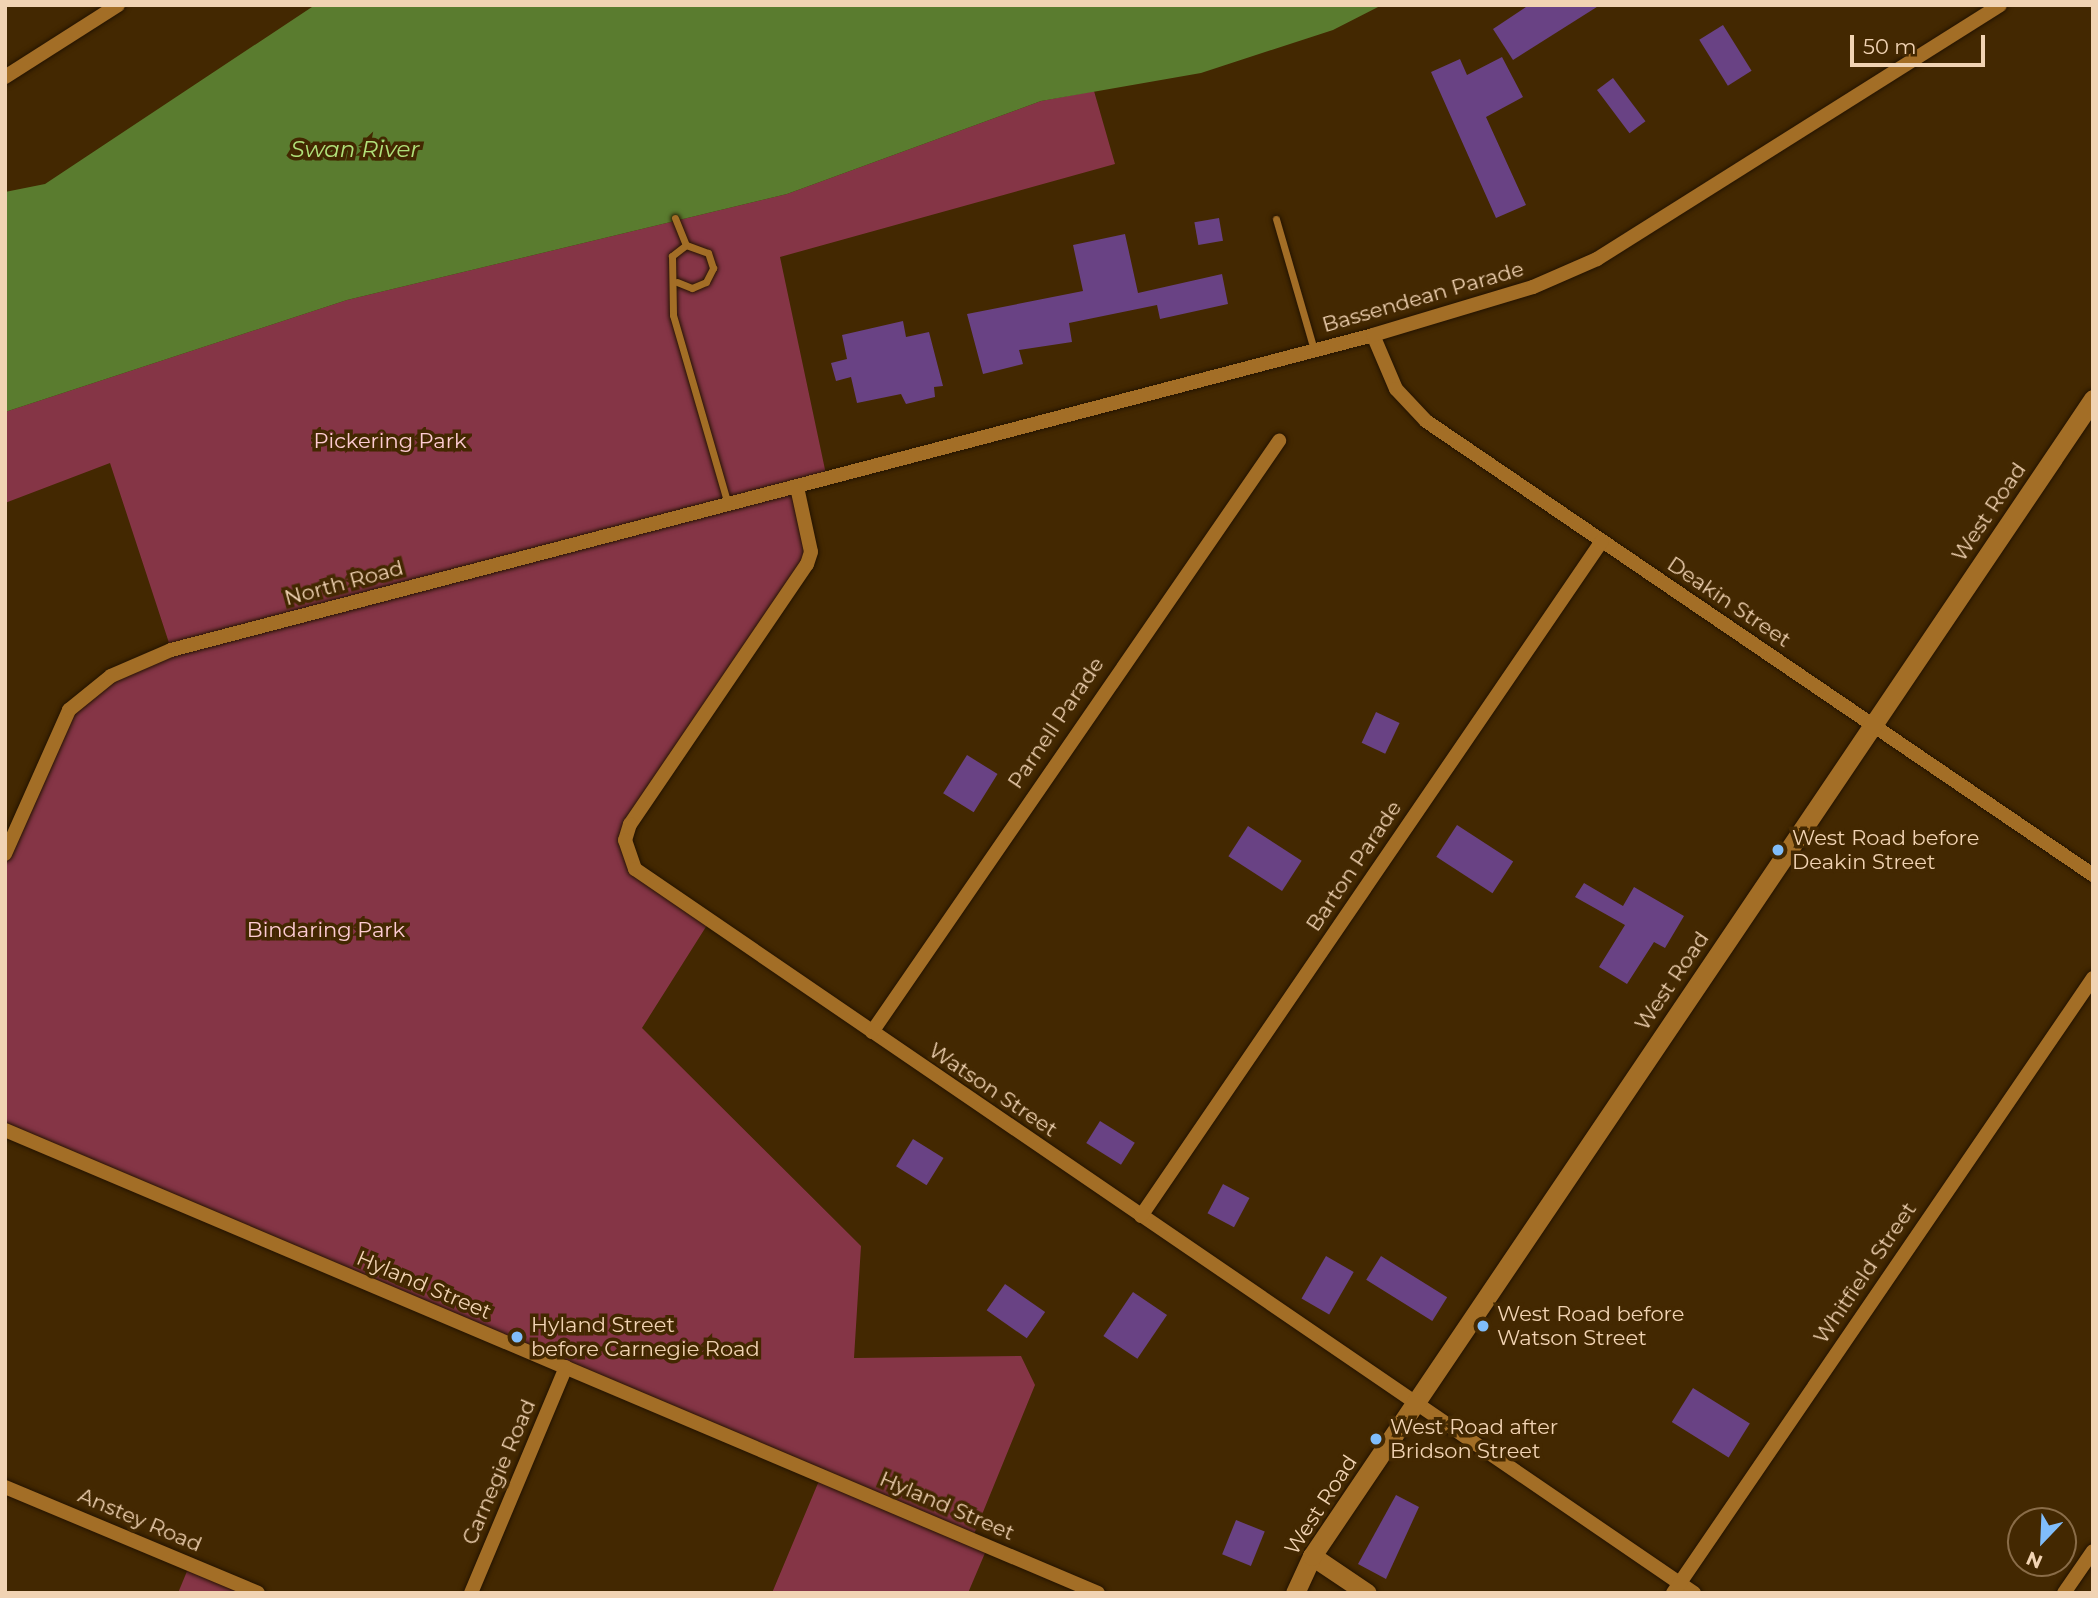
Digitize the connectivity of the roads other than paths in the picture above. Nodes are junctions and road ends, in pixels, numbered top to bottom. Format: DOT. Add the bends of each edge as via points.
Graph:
graph roads {
  1 [pos="117,5"];
  2 [pos="2000,5"];
  3 [pos="5,77"];
  4 [pos="675,218"];
  5 [pos="1276,219"];
  6 [pos="686,245"];
  7 [pos="677,282"];
  8 [pos="1373,335"];
  9 [pos="1314,351"];
  10 [pos="2093,399"];
  11 [pos="1279,440"];
  12 [pos="797,487"];
  13 [pos="728,504"];
  14 [pos="1602,541"];
  15 [pos="1873,725"];
  16 [pos="5,854"];
  17 [pos="2093,875"];
  18 [pos="2093,978"];
  19 [pos="872,1032"];
  20 [pos="5,1130"];
  21 [pos="1141,1216"];
  22 [pos="566,1367"];
  23 [pos="1415,1402"];
  24 [pos="5,1487"];
  25 [pos="2093,1551"];
  26 [pos="1312,1556"];
  27 [pos="1676,1587"];
  28 [pos="258,1593"];
  29 [pos="471,1593"];
  30 [pos="1098,1593"];
  31 [pos="1296,1593"];
  32 [pos="1367,1593"];
  33 [pos="1694,1593"];
  34 [pos="2064,1593"];
  1 -- 3 [label="street"];
  2 -- 8 [label="street, Bassendean Parade" via="1597,259 1534,287"];
  4 -- 6 [label="lane"];
  5 -- 9 [label="lane"];
  6 -- 7 [label="lane" via="672,256"];
  6 -- 7 [label="lane" via="708,253 711,276 699,286"];
  7 -- 13 [label="lane" via="673,315"];
  8 -- 9 [label="street, Bassendean Parade"];
  8 -- 14 [label="street, Deakin Street" via="1409,406"];
  9 -- 12 [label="street, Bassendean Parade"];
  10 -- 15 [label="street, West Road"];
  11 -- 19 [label="street, Parnell Parade"];
  12 -- 13 [label="street, North Road"];
  12 -- 19 [label="street, Watson Street" via="811,552 807,564 631,824 627,856 649,880"];
  13 -- 16 [label="street, North Road" via="171,650 111,676 60,722"];
  14 -- 15 [label="street, Deakin Street"];
  14 -- 21 [label="street, Barton Parade"];
  15 -- 17 [label="street, Deakin Street"];
  15 -- 23 [label="street, West Road"];
  18 -- 27 [label="street, Whitfield Street"];
  19 -- 21 [label="street, Watson Street"];
  20 -- 22 [label="street, Hyland Street"];
  21 -- 23 [label="street, Watson Street"];
  22 -- 29 [label="street, Carnegie Road"];
  22 -- 30 [label="street, Hyland Street"];
  23 -- 26 [label="street, West Road"];
  23 -- 27 [label="street, Watson Street"];
  24 -- 28 [label="street, Anstey Road"];
  25 -- 34 [label="street"];
  26 -- 31 [label="street, West Road"];
  26 -- 32 [label="street"];
  27 -- 33 [label="street, Watson Street"];
}
